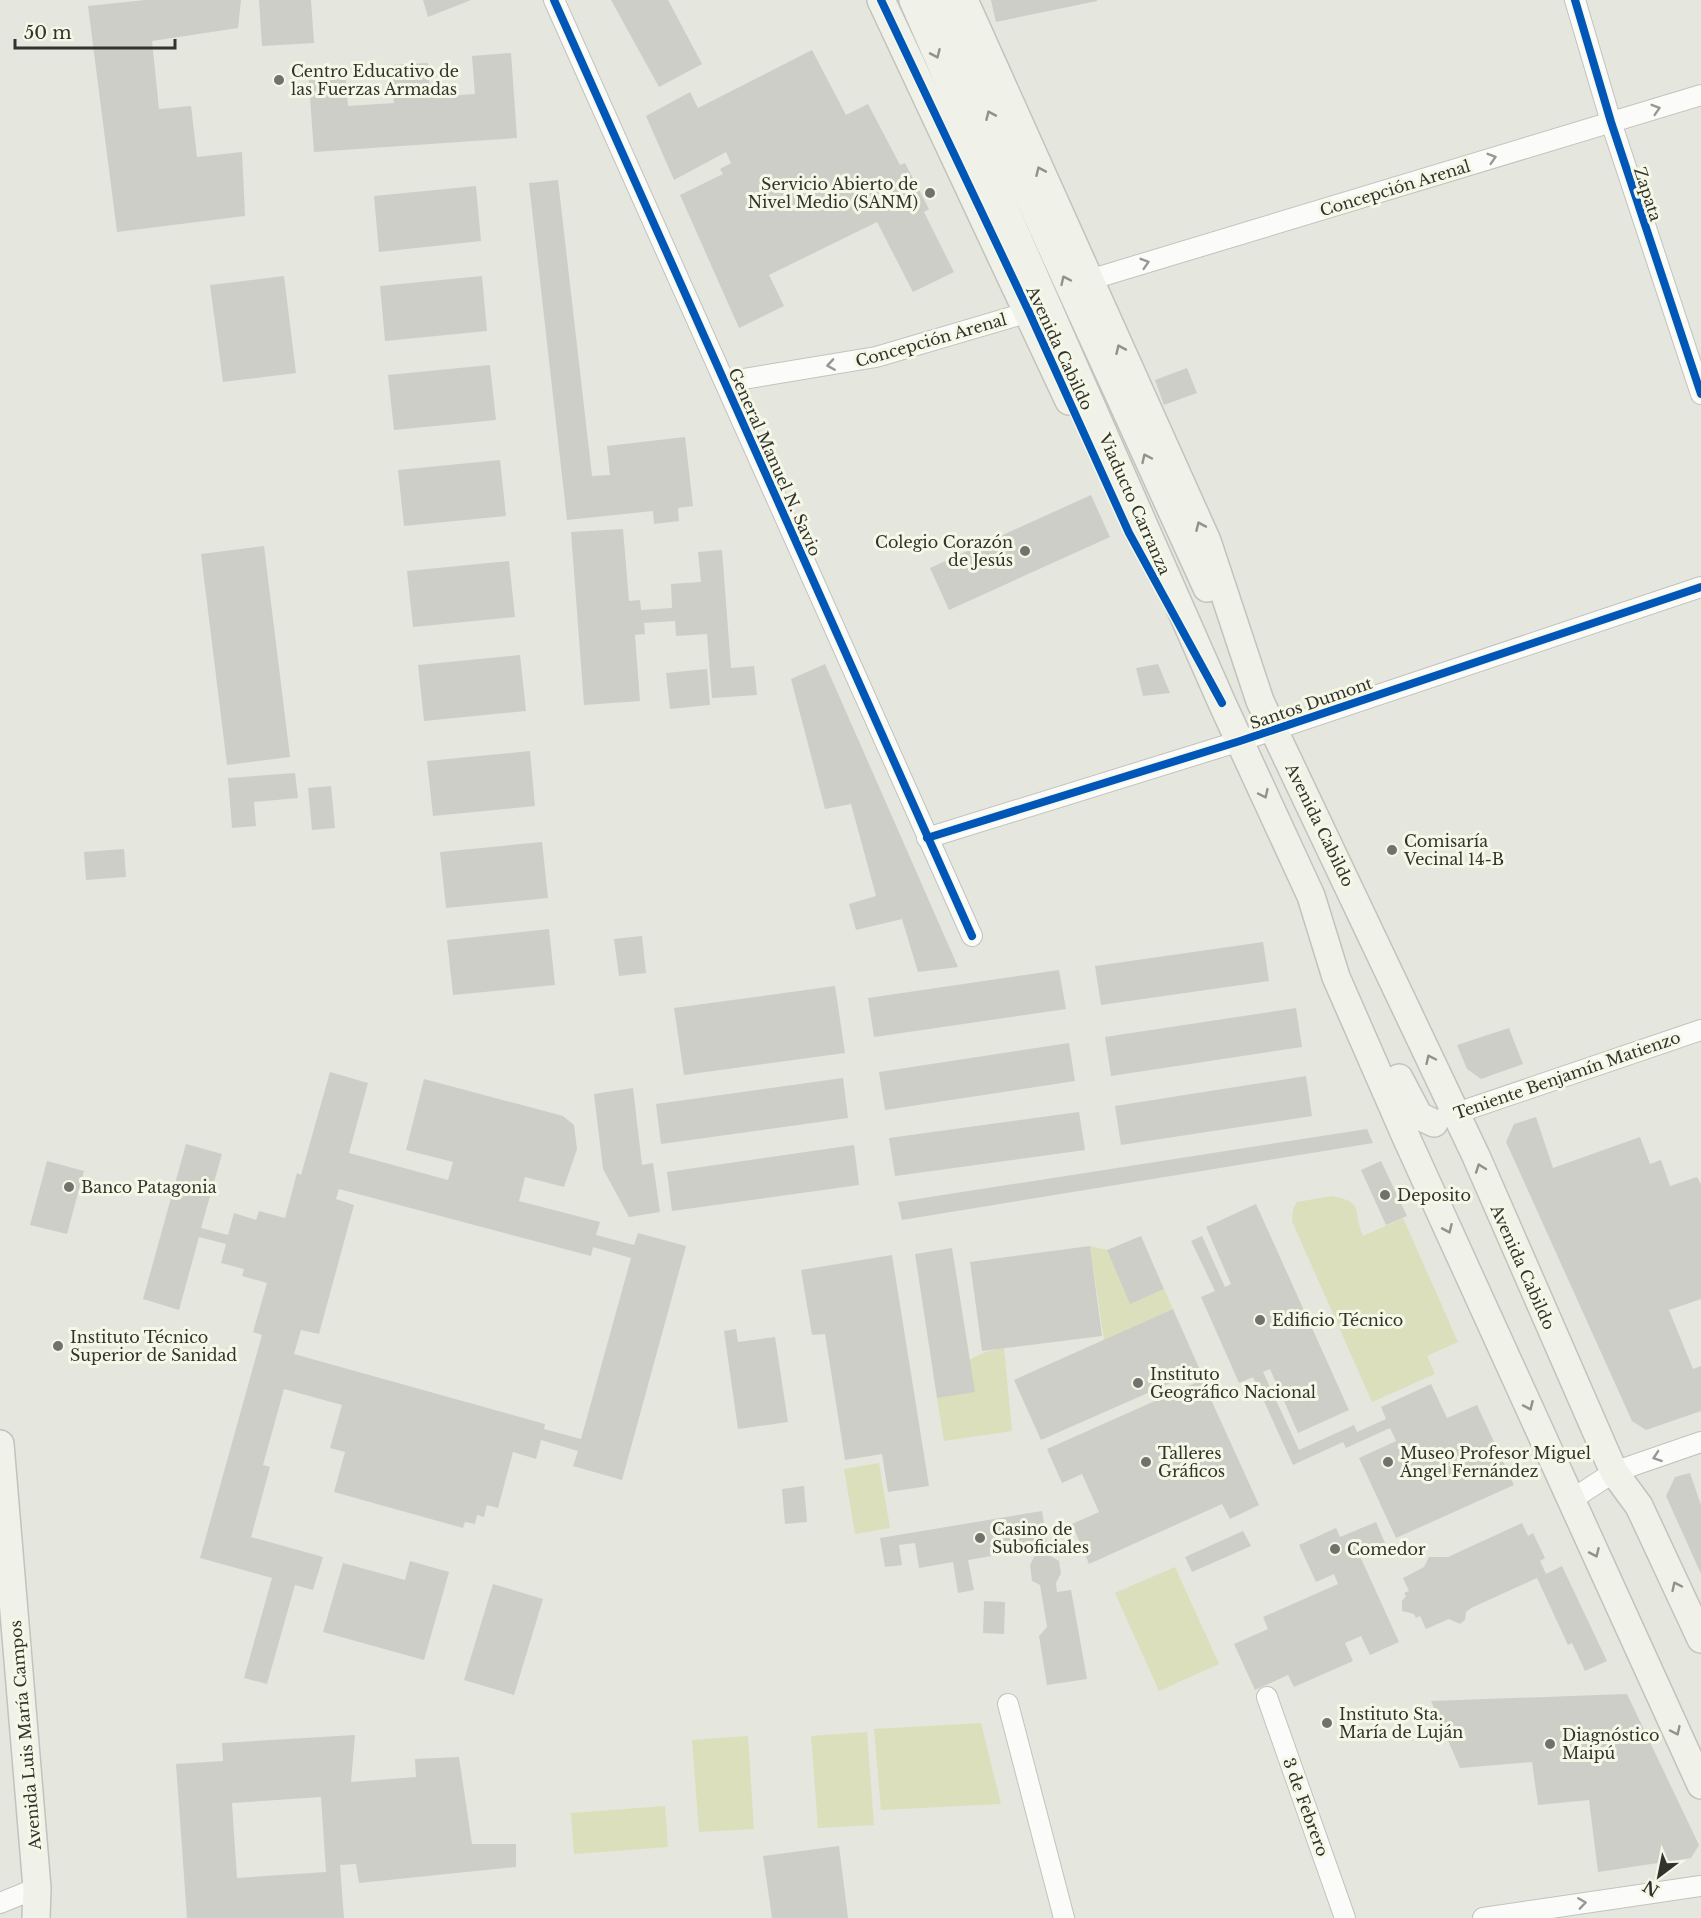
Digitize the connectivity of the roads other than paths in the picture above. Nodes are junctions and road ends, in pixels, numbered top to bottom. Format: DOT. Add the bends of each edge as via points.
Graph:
graph roads {
  1 [pos="554,0"];
  2 [pos="881,0"];
  3 [pos="913,0"];
  4 [pos="939,0"];
  5 [pos="964,0"];
  6 [pos="1575,0"];
  7 [pos="1701,95"];
  8 [pos="1611,122"];
  9 [pos="1089,280"];
  10 [pos="1029,312"];
  11 [pos="725,382"];
  12 [pos="1701,394"];
  13 [pos="1701,587"];
  14 [pos="1260,701"];
  15 [pos="1224,708"];
  16 [pos="1274,730"];
  17 [pos="1240,741"];
  18 [pos="927,838"];
  19 [pos="1311,896"];
  20 [pos="972,936"];
  21 [pos="1701,1030"];
  22 [pos="1445,1117"];
  23 [pos="1701,1442"];
  24 [pos="0,1444"];
  25 [pos="1614,1472"];
  26 [pos="1571,1500"];
  27 [pos="1701,1639"];
  28 [pos="9,1670"];
  29 [pos="1266,1696"];
  30 [pos="1008,1704"];
  31 [pos="1701,1785"];
  32 [pos="1701,1886"];
  33 [pos="37,1888"];
  34 [pos="0,1903"];
  35 [pos="36,1918"];
  36 [pos="1064,1918"];
  37 [pos="1345,1918"];
  38 [pos="1483,1918"];
  1 -- 11 [label="street, General Manuel N. Savio"];
  2 -- 10 [label="main road, Avenida Cabildo"];
  3 -- 15 [label="main road, Viaducto Carranza, one-way"];
  14 -- 4 [label="main road, Viaducto Carranza, one-way"];
  9 -- 5 [label="main road, Avenida Cabildo, one-way"];
  6 -- 8 [label="street, Zapata"];
  8 -- 7 [label="street, Concepción Arenal, one-way"];
  9 -- 8 [label="street, Concepción Arenal, one-way"];
  8 -- 12 [label="street, Zapata"];
  14 -- 9 [label="main road, Avenida Cabildo, one-way" via="1207,542"];
  10 -- 11 [label="street, Concepción Arenal, one-way" via="876,357"];
  10 -- 15 [label="main road, Avenida Cabildo" via="1129,533"];
  11 -- 18 [label="street, General Manuel N. Savio"];
  13 -- 16 [label="street, Santos Dumont"];
  14 -- 16 [label="main road, Avenida Cabildo"];
  15 -- 17 [label="main road, Avenida Cabildo"];
  16 -- 17 [label="street, Santos Dumont"];
  22 -- 16 [label="main road, Avenida Cabildo, one-way"];
  17 -- 18 [label="street, Santos Dumont"];
  17 -- 19 [label="main road, Avenida Cabildo, one-way"];
  18 -- 20 [label="street, General Manuel N. Savio"];
  19 -- 22 [label="main road" via="1358,987 1409,1101 1419,1116"];
  19 -- 26 [label="main road, Avenida Cabildo, one-way" via="1336,977"];
  21 -- 22 [label="street, Teniente Benjamín Matienzo"];
  25 -- 22 [label="main road, Avenida Cabildo, one-way"];
  23 -- 25 [label="street, one-way"];
  24 -- 28 [label="main road, Avenida Luis María Campos"];
  25 -- 26 [label="street"];
  27 -- 25 [label="main road, Avenida Cabildo, one-way" via="1639,1506"];
  26 -- 31 [label="main road, Avenida Cabildo, one-way"];
  28 -- 33 [label="main road, Avenida Luis María Campos"];
  29 -- 37 [label="street, 3 de Febrero"];
  30 -- 36 [label="street"];
  38 -- 32 [label="street, one-way"];
  33 -- 34 [label="street"];
  33 -- 35 [label="main road, Avenida Luis María Campos"];
}
